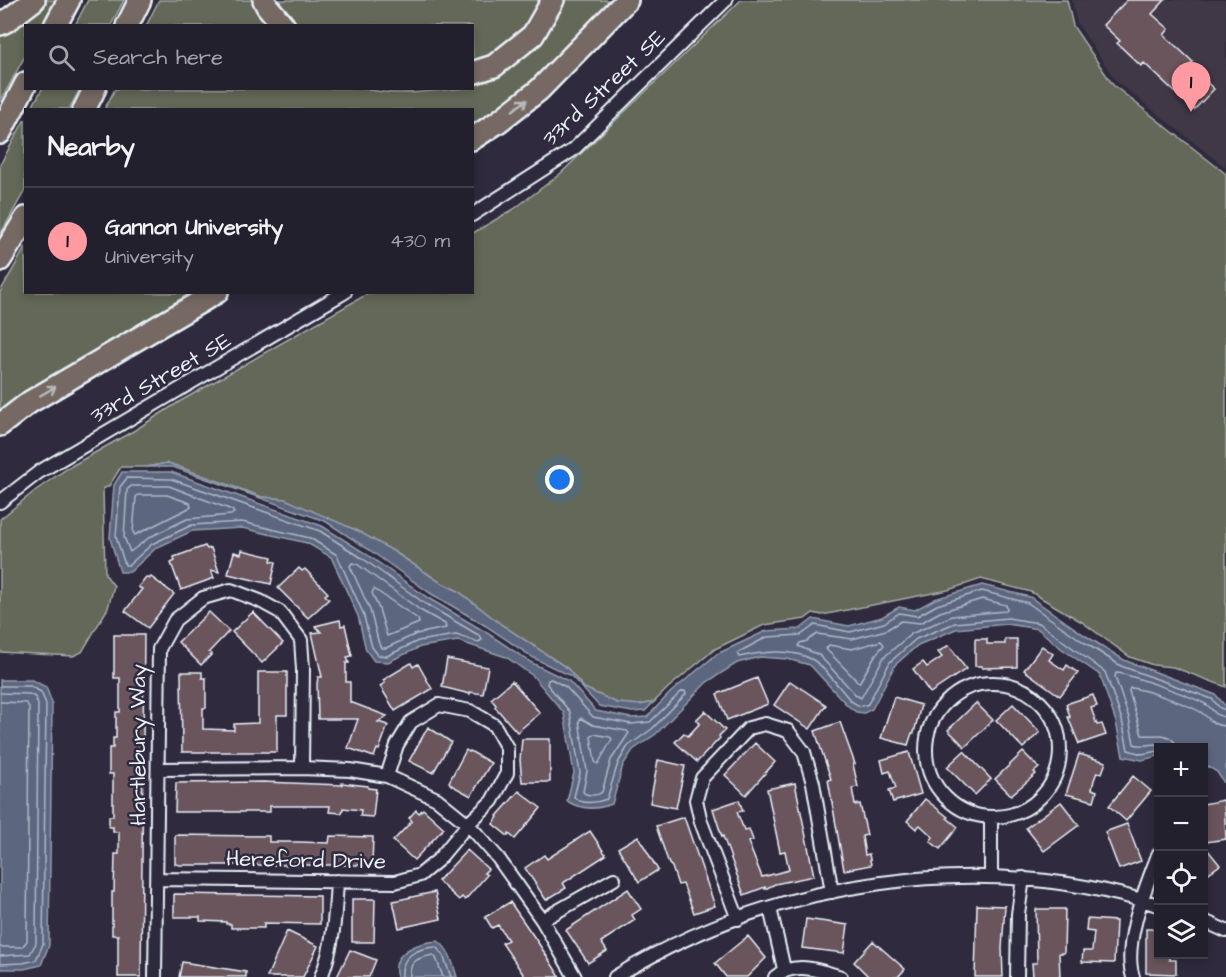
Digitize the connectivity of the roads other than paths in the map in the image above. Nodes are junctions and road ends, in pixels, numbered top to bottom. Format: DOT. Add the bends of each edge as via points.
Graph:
graph roads {
  1 [pos="34,0"];
  2 [pos="69,0"];
  3 [pos="140,0"];
  4 [pos="264,0"];
  5 [pos="553,0"];
  6 [pos="616,0"];
  7 [pos="627,0"];
  8 [pos="726,0"];
  9 [pos="0,24"];
  10 [pos="56,24"];
  11 [pos="128,24"];
  12 [pos="282,24"];
  13 [pos="598,29"];
  14 [pos="474,72"];
  15 [pos="24,87"];
  16 [pos="93,90"];
  17 [pos="85,108"];
  18 [pos="0,133"];
  19 [pos="474,138"];
  20 [pos="474,214"];
  21 [pos="24,221"];
  22 [pos="0,260"];
  23 [pos="214,294"];
  24 [pos="342,294"];
  25 [pos="0,425"];
  26 [pos="0,502"];
  27 [pos="302,768"];
  28 [pos="158,770"];
  29 [pos="387,776"];
  30 [pos="991,819"];
  31 [pos="468,824"];
  32 [pos="1154,866"];
  33 [pos="991,877"];
  34 [pos="1023,878"];
  35 [pos="157,879"];
  36 [pos="614,879"];
  37 [pos="337,881"];
  38 [pos="832,891"];
  39 [pos="1142,900"];
  40 [pos="1154,904"];
  41 [pos="770,908"];
  42 [pos="738,919"];
  43 [pos="542,920"];
  44 [pos="1208,923"];
  45 [pos="1226,931"];
  46 [pos="780,973"];
  47 [pos="155,977"];
  48 [pos="321,977"];
  49 [pos="575,977"];
  50 [pos="615,977"];
  51 [pos="841,977"];
  52 [pos="1017,977"];
  53 [pos="1133,977"];
  1 -- 9 [label="highway"];
  2 -- 10 [label="highway"];
  3 -- 11 [label="highway"];
  4 -- 12 [label="highway"];
  5 -- 14 [label="highway" via="533,35 494,66"];
  6 -- 13 [label="highway"];
  7 -- 13 [label="highway"];
  8 -- 20 [label="street, 33rd Street SE" via="573,150"];
  19 -- 13 [label="highway, one-way" via="539,90"];
  15 -- 18 [label="highway"];
  16 -- 17 [label="highway"];
  21 -- 22 [label="highway"];
  25 -- 23 [label="highway, one-way" via="30,402"];
  24 -- 26 [label="street, 33rd Street SE" via="39,472"];
  27 -- 28 [label="street"];
  27 -- 28 [label="street, Hartlebury Way" via="301,640 280,612 231,590 202,598 175,620 159,649"];
  27 -- 29 [label="street"];
  28 -- 35 [label="street, Hartlebury Way"];
  29 -- 31 [label="street" via="436,799"];
  29 -- 31 [label="street, Hereford Drive" via="397,745 411,722 439,705 470,711 494,725 507,748 507,773 492,801"];
  30 -- 30 [label="street" via="1021,813 1045,795 1059,768 1061,738 1048,710 1025,690 996,682 966,688 941,706 927,733 926,763 938,791 961,811"];
  30 -- 33 [label="street"];
  31 -- 37 [label="street, Hereford Drive" via="420,875 395,882"];
  31 -- 43 [label="street" via="498,858"];
  32 -- 39 [label="street"];
  33 -- 34 [label="street"];
  33 -- 38 [label="street" via="951,877"];
  34 -- 39 [label="street"];
  34 -- 52 [label="street"];
  35 -- 37 [label="street, Hereford Drive"];
  35 -- 47 [label="street, Hartlebury Way"];
  36 -- 43 [label="street"];
  37 -- 48 [label="street" via="330,957"];
  38 -- 41 [label="street"];
  38 -- 42 [label="street" via="804,752 788,731 765,724 750,728 702,778 696,800"];
  39 -- 40 [label="street"];
  39 -- 53 [label="street" via="1132,941"];
  41 -- 42 [label="street"];
  41 -- 46 [label="street"];
  42 -- 50 [label="street" via="689,936"];
  43 -- 49 [label="street"];
  44 -- 45 [label="street"];
  46 -- 51 [label="street" via="815,969"];
}
